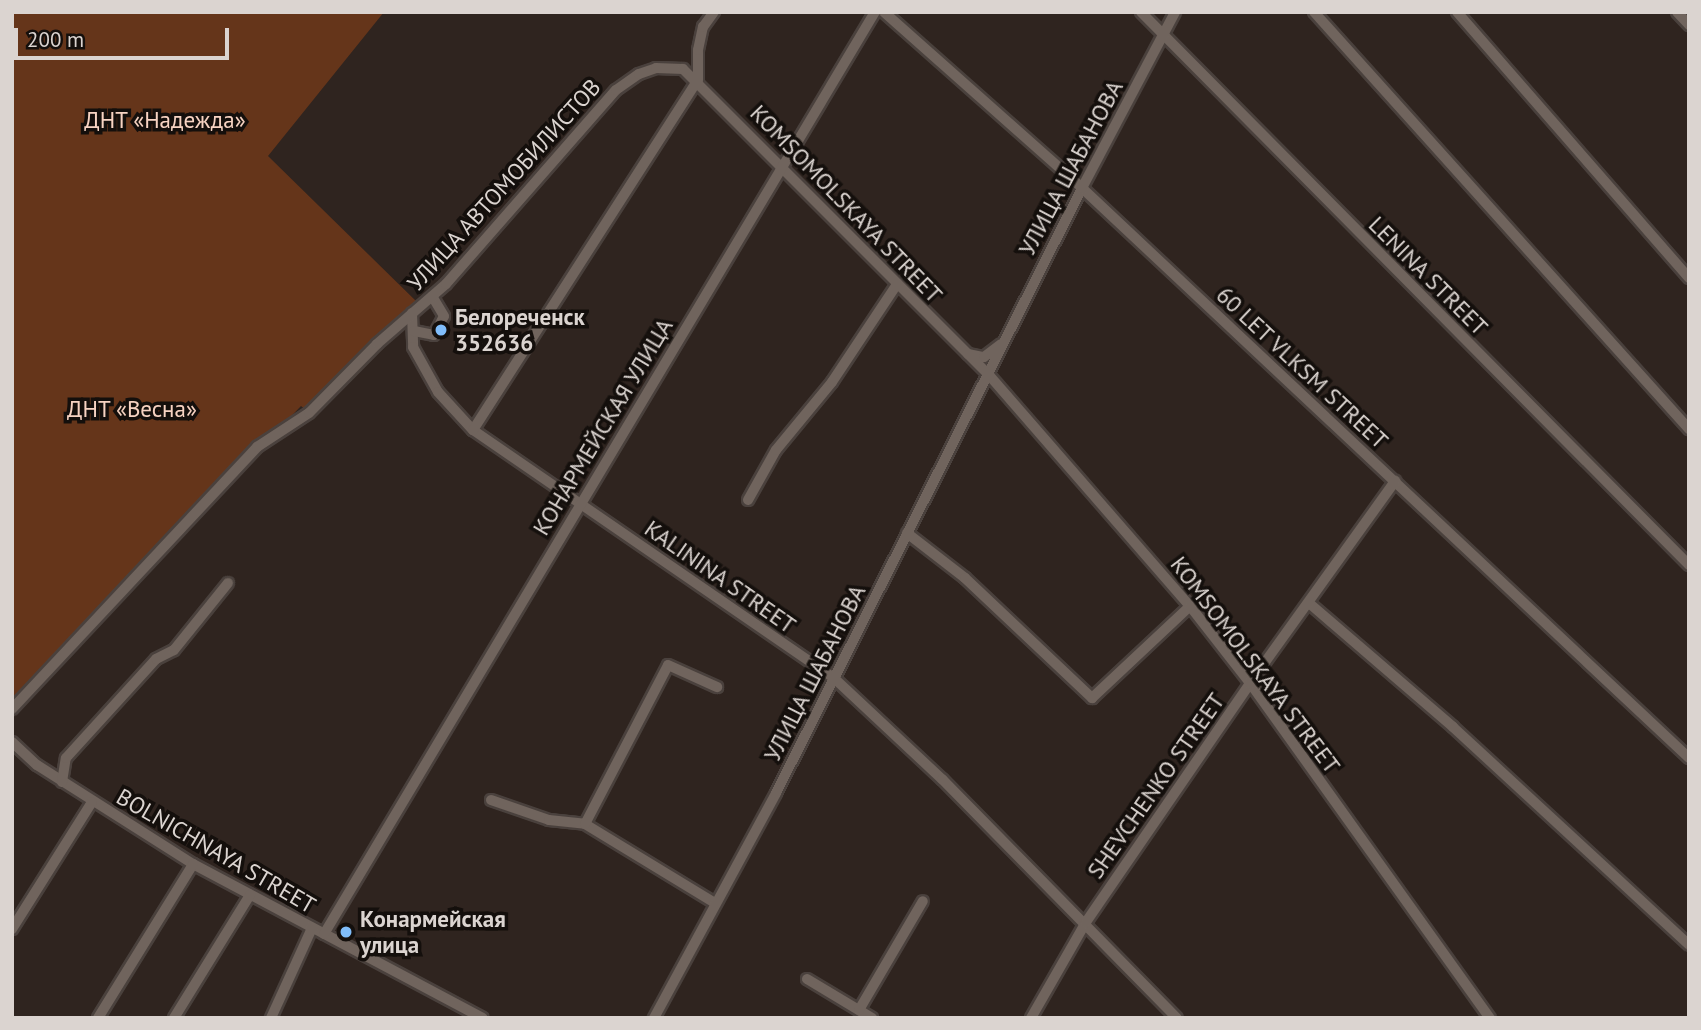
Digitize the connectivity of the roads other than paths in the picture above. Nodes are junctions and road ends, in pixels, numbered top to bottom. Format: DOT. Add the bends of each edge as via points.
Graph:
graph roads {
  1 [pos="714,12"];
  2 [pos="875,12"];
  3 [pos="884,12"];
  4 [pos="1141,12"];
  5 [pos="1175,12"];
  6 [pos="1314,12"];
  7 [pos="1457,12"];
  8 [pos="1677,12"];
  9 [pos="1689,25"];
  10 [pos="1164,35"];
  11 [pos="698,80"];
  12 [pos="782,165"];
  13 [pos="1082,188"];
  14 [pos="1689,278"];
  15 [pos="897,284"];
  16 [pos="432,296"];
  17 [pos="412,313"];
  18 [pos="414,331"];
  19 [pos="1003,343"];
  20 [pos="967,354"];
  21 [pos="989,375"];
  22 [pos="1689,429"];
  23 [pos="473,430"];
  24 [pos="1395,481"];
  25 [pos="748,500"];
  26 [pos="580,503"];
  27 [pos="907,533"];
  28 [pos="1689,565"];
  29 [pos="229,583"];
  30 [pos="1309,603"];
  31 [pos="1190,606"];
  32 [pos="834,678"];
  33 [pos="1250,683"];
  34 [pos="717,687"];
  35 [pos="12,709"];
  36 [pos="12,742"];
  37 [pos="1689,758"];
  38 [pos="62,782"];
  39 [pos="491,800"];
  40 [pos="92,802"];
  41 [pos="585,824"];
  42 [pos="193,864"];
  43 [pos="250,895"];
  44 [pos="923,901"];
  45 [pos="715,903"];
  46 [pos="1086,922"];
  47 [pos="312,928"];
  48 [pos="12,929"];
  49 [pos="324,934"];
  50 [pos="1689,945"];
  51 [pos="807,979"];
  52 [pos="859,1010"];
  53 [pos="98,1018"];
  54 [pos="174,1018"];
  55 [pos="271,1018"];
  56 [pos="484,1018"];
  57 [pos="654,1018"];
  58 [pos="872,1018"];
  59 [pos="1031,1018"];
  60 [pos="1177,1018"];
  61 [pos="1490,1018"];
  1 -- 11 [label="street" via="703,27"];
  2 -- 12 [label="street, КОНАРМЕЙСКАЯ УЛИЦА"];
  3 -- 13 [label="street, 60 LET VLKSM STREET"];
  4 -- 10 [label="street, LENINA STREET"];
  5 -- 10 [label="street, УЛИЦА ШАБАНОВА"];
  6 -- 22 [label="street"];
  7 -- 14 [label="street"];
  8 -- 9 [label="street"];
  10 -- 13 [label="street, УЛИЦА ШАБАНОВА"];
  10 -- 28 [label="street, LENINA STREET"];
  11 -- 12 [label="street, KOMSOMOLSKAYA STREET"];
  11 -- 16 [label="street, УЛИЦА АВТОМОБИЛИСТОВ" via="683,69 656,68 616,90"];
  11 -- 23 [label="street"];
  12 -- 15 [label="street, KOMSOMOLSKAYA STREET"];
  12 -- 26 [label="street, КОНАРМЕЙСКАЯ УЛИЦА"];
  13 -- 19 [label="street, УЛИЦА ШАБАНОВА"];
  13 -- 24 [label="street, 60 LET VLKSM STREET"];
  15 -- 20 [label="street, KOMSOMOLSKAYA STREET"];
  15 -- 25 [label="street" via="832,382 776,450"];
  16 -- 17 [label="street, УЛИЦА АВТОМОБИЛИСТОВ"];
  16 -- 18 [label="street" via="444,316 434,335"];
  17 -- 18 [label="street, KALININA STREET"];
  17 -- 35 [label="street, УЛИЦА АВТОМОБИЛИСТОВ" via="309,413 257,447"];
  18 -- 23 [label="street, KALININA STREET" via="413,347 438,392"];
  19 -- 20 [label="street, УЛИЦА ШАБАНОВА" via="984,356"];
  19 -- 21 [label="street, УЛИЦА ШАБАНОВА"];
  20 -- 21 [label="street, KOMSOMOLSKAYA STREET"];
  21 -- 27 [label="street, УЛИЦА ШАБАНОВА"];
  21 -- 31 [label="street, KOMSOMOLSKAYA STREET"];
  23 -- 26 [label="street, KALININA STREET"];
  24 -- 30 [label="street, SHEVCHENKO STREET"];
  24 -- 37 [label="street, 60 LET VLKSM STREET"];
  26 -- 32 [label="street, KALININA STREET"];
  26 -- 49 [label="street, КОНАРМЕЙСКАЯ УЛИЦА"];
  27 -- 31 [label="street" via="965,578 1092,698"];
  27 -- 32 [label="street, УЛИЦА ШАБАНОВА"];
  29 -- 38 [label="street" via="174,650 156,659 66,758"];
  30 -- 33 [label="street, SHEVCHENKO STREET"];
  30 -- 50 [label="street" via="1453,727"];
  31 -- 33 [label="street, KOMSOMOLSKAYA STREET"];
  32 -- 45 [label="street, УЛИЦА ШАБАНОВА"];
  32 -- 46 [label="street, KALININA STREET"];
  33 -- 46 [label="street, SHEVCHENKO STREET"];
  33 -- 61 [label="street, KOMSOMOLSKAYA STREET"];
  34 -- 41 [label="street" via="668,665"];
  36 -- 38 [label="street, BOLNICHNAYA STREET"];
  38 -- 40 [label="street, BOLNICHNAYA STREET"];
  39 -- 41 [label="street" via="549,820"];
  40 -- 42 [label="street, BOLNICHNAYA STREET"];
  40 -- 48 [label="street"];
  41 -- 45 [label="street"];
  42 -- 43 [label="street, BOLNICHNAYA STREET"];
  42 -- 53 [label="street"];
  43 -- 47 [label="street, BOLNICHNAYA STREET"];
  43 -- 54 [label="street"];
  44 -- 52 [label="street"];
  45 -- 57 [label="street, УЛИЦА ШАБАНОВА"];
  46 -- 59 [label="street, SHEVCHENKO STREET"];
  46 -- 60 [label="street, KALININA STREET"];
  47 -- 49 [label="street, BOLNICHNAYA STREET"];
  47 -- 55 [label="street"];
  49 -- 56 [label="street, BOLNICHNAYA STREET"];
  51 -- 52 [label="street"];
  52 -- 58 [label="street"];
}
